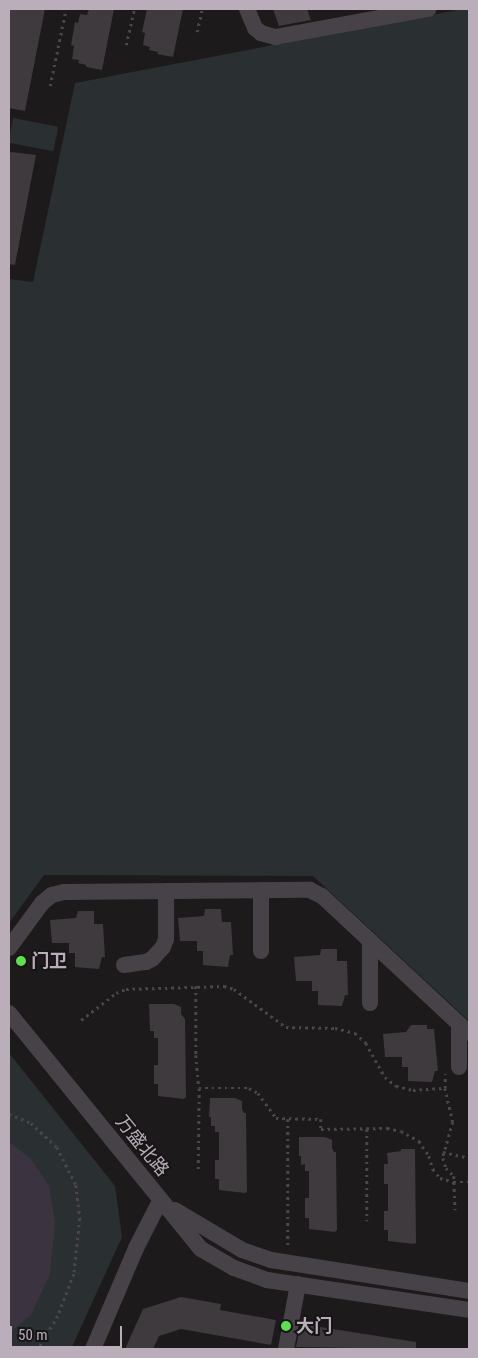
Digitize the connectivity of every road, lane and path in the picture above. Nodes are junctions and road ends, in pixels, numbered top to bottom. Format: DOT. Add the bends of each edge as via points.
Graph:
graph roads {
  1 [pos="66,9"];
  2 [pos="134,9"];
  3 [pos="202,9"];
  4 [pos="247,9"];
  5 [pos="428,9"];
  6 [pos="197,32"];
  7 [pos="126,45"];
  8 [pos="50,86"];
  9 [pos="261,890"];
  10 [pos="166,891"];
  11 [pos="370,941"];
  12 [pos="9,948"];
  13 [pos="261,952"];
  14 [pos="124,965"];
  15 [pos="196,986"];
  16 [pos="370,1003"];
  17 [pos="9,1013"];
  18 [pos="81,1020"];
  19 [pos="464,1028"];
  20 [pos="459,1067"];
  21 [pos="199,1088"];
  22 [pos="445,1088"];
  23 [pos="9,1114"];
  24 [pos="288,1119"];
  25 [pos="367,1128"];
  26 [pos="443,1152"];
  27 [pos="469,1158"];
  28 [pos="198,1169"];
  29 [pos="454,1182"];
  30 [pos="469,1182"];
  31 [pos="160,1201"];
  32 [pos="455,1210"];
  33 [pos="367,1221"];
  34 [pos="288,1263"];
  35 [pos="298,1284"];
  36 [pos="469,1291"];
  37 [pos="469,1310"];
  38 [pos="38,1349"];
  39 [pos="93,1349"];
  40 [pos="286,1349"];
  1 -- 8 [label="path"];
  2 -- 7 [label="path"];
  3 -- 6 [label="path"];
  4 -- 5 [label="street" via="255,28 275,38"];
  9 -- 10 [label="street"];
  9 -- 11 [label="street" via="305,889 315,892"];
  9 -- 13 [label="street"];
  10 -- 12 [label="street" via="64,892 52,895 42,902"];
  10 -- 14 [label="street" via="166,939 163,947 146,962"];
  11 -- 16 [label="street"];
  11 -- 19 [label="street"];
  15 -- 18 [label="path" via="126,989"];
  15 -- 21 [label="path"];
  15 -- 22 [label="path" via="229,987 286,1027 335,1028 355,1033 363,1038 384,1077 396,1086 413,1090"];
  17 -- 31 [label="street, 万盛北路"];
  19 -- 20 [label="street"];
  20 -- 22 [label="path" via="445,1067"];
  21 -- 24 [label="path" via="249,1088 258,1093 272,1116"];
  21 -- 28 [label="path"];
  22 -- 26 [label="path" via="453,1122"];
  23 -- 38 [label="path" via="31,1122 57,1147 76,1185 80,1218 74,1274 58,1316"];
  24 -- 25 [label="path" via="321,1119 321,1129"];
  24 -- 34 [label="path"];
  25 -- 29 [label="path" via="395,1129 414,1136 424,1148 436,1174"];
  25 -- 33 [label="path"];
  26 -- 27 [label="path"];
  26 -- 29 [label="path" via="444,1163 453,1174"];
  29 -- 30 [label="path"];
  29 -- 32 [label="path"];
  31 -- 34 [label="street" via="242,1250"];
  31 -- 35 [label="street" via="201,1249 234,1268 267,1280"];
  31 -- 39 [label="street, 万盛北路"];
  34 -- 36 [label="street"];
  35 -- 37 [label="street"];
  35 -- 40 [label="street"];
}
